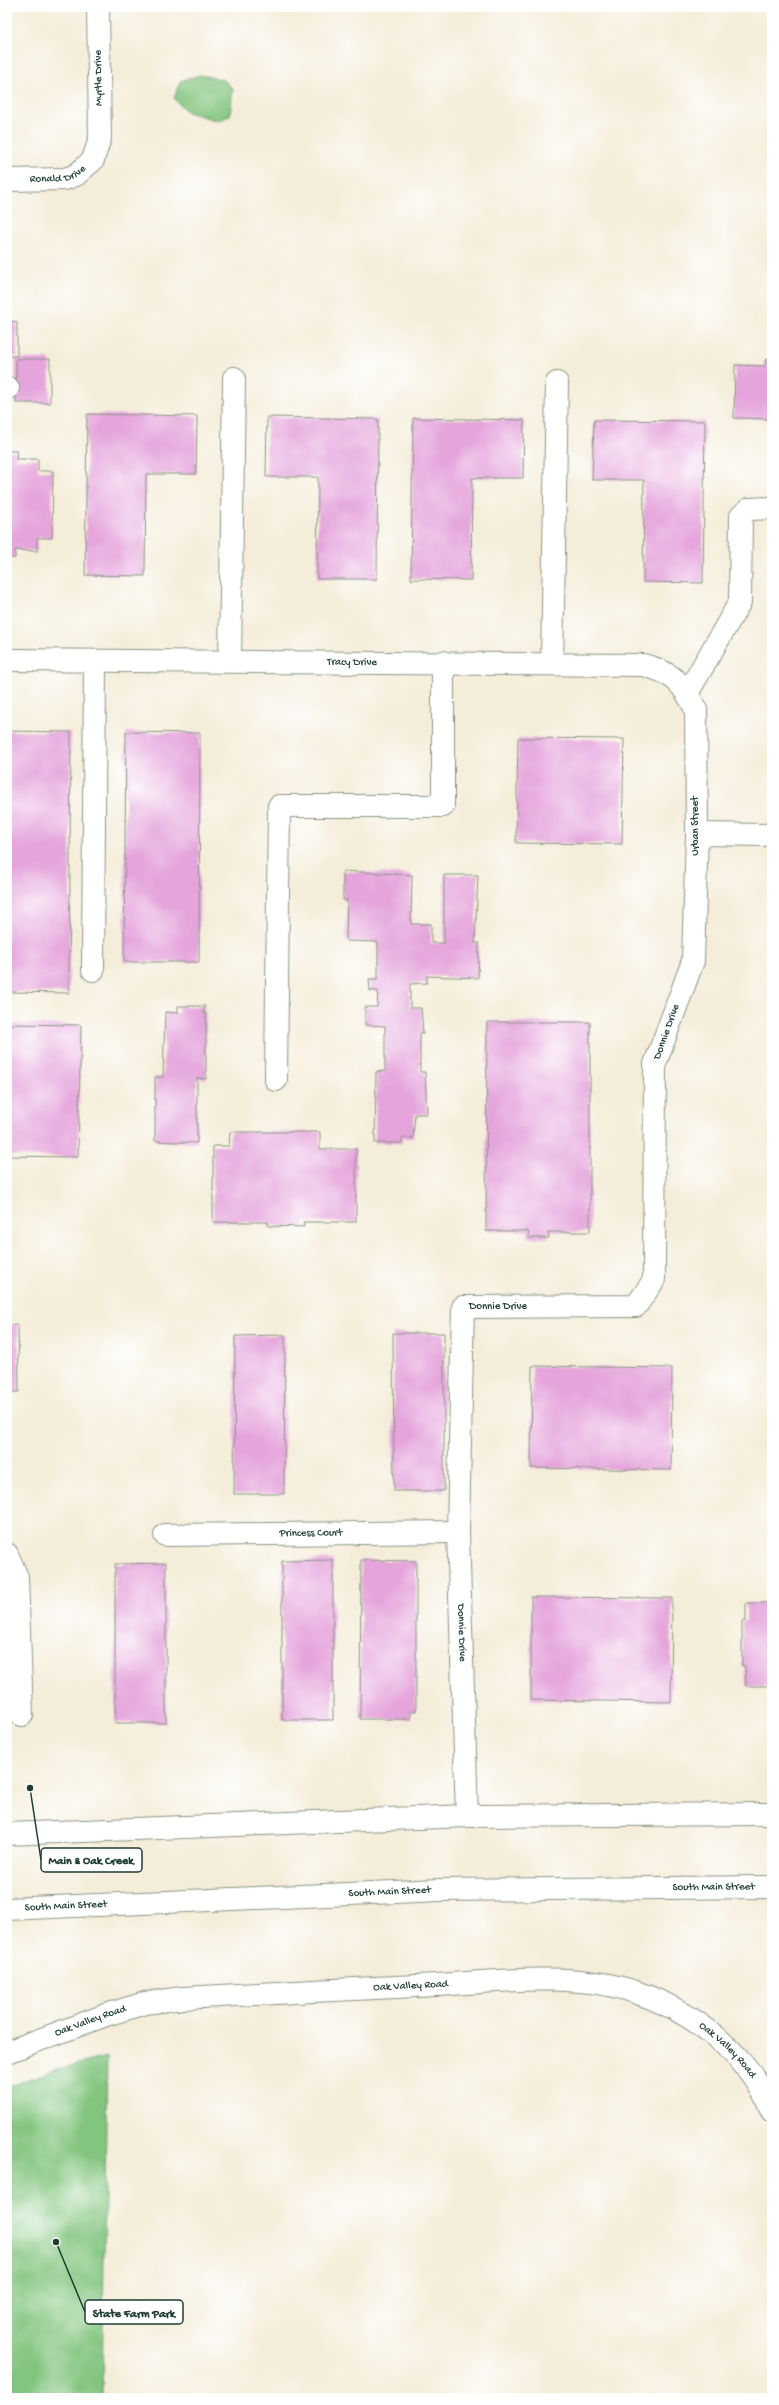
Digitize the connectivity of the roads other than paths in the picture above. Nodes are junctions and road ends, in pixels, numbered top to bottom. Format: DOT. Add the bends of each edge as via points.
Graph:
graph roads {
  1 [pos="98,7"];
  2 [pos="98,149"];
  3 [pos="7,180"];
  4 [pos="234,378"];
  5 [pos="557,384"];
  6 [pos="772,508"];
  7 [pos="7,660"];
  8 [pos="94,661"];
  9 [pos="230,661"];
  10 [pos="443,662"];
  11 [pos="552,663"];
  12 [pos="688,692"];
  13 [pos="697,834"];
  14 [pos="772,835"];
  15 [pos="693,961"];
  16 [pos="93,970"];
  17 [pos="276,1080"];
  18 [pos="458,1532"];
  19 [pos="165,1535"];
  20 [pos="7,1554"];
  21 [pos="22,1715"];
  22 [pos="768,1811"];
  23 [pos="467,1816"];
  24 [pos="7,1834"];
  25 [pos="772,1887"];
  26 [pos="7,1909"];
  27 [pos="7,2052"];
  28 [pos="772,2111"];
  1 -- 2 [label="main road, Myrtle Drive"];
  2 -- 3 [label="main road, Ronald Drive" via="85,168 65,179"];
  4 -- 9 [label="main road"];
  5 -- 11 [label="main road"];
  6 -- 12 [label="main road" via="749,509 742,516 740,602"];
  7 -- 8 [label="main road, Tracy Drive"];
  8 -- 9 [label="main road, Tracy Drive"];
  8 -- 16 [label="main road"];
  9 -- 10 [label="main road, Tracy Drive"];
  10 -- 11 [label="main road, Tracy Drive"];
  10 -- 17 [label="main road" via="443,806 280,806"];
  11 -- 12 [label="main road, Tracy Drive" via="643,665 671,675"];
  12 -- 13 [label="main road, Urban Street" via="696,710"];
  13 -- 14 [label="main road"];
  13 -- 15 [label="main road, Urban Street"];
  15 -- 18 [label="main road, Donnie Drive" via="655,1064 654,1280 636,1306 463,1307"];
  18 -- 19 [label="main road, Princess Court"];
  18 -- 23 [label="main road, Donnie Drive"];
  20 -- 21 [label="main road" via="17,1577"];
  22 -- 23 [label="main road"];
  23 -- 24 [label="main road"];
  25 -- 26 [label="main road, South Main Street" via="440,1890"];
  27 -- 28 [label="main road, Oak Valley Road" via="145,2003 183,1998 572,1980 610,1985 635,1992 668,2006 702,2027 732,2052 754,2077"];
}
